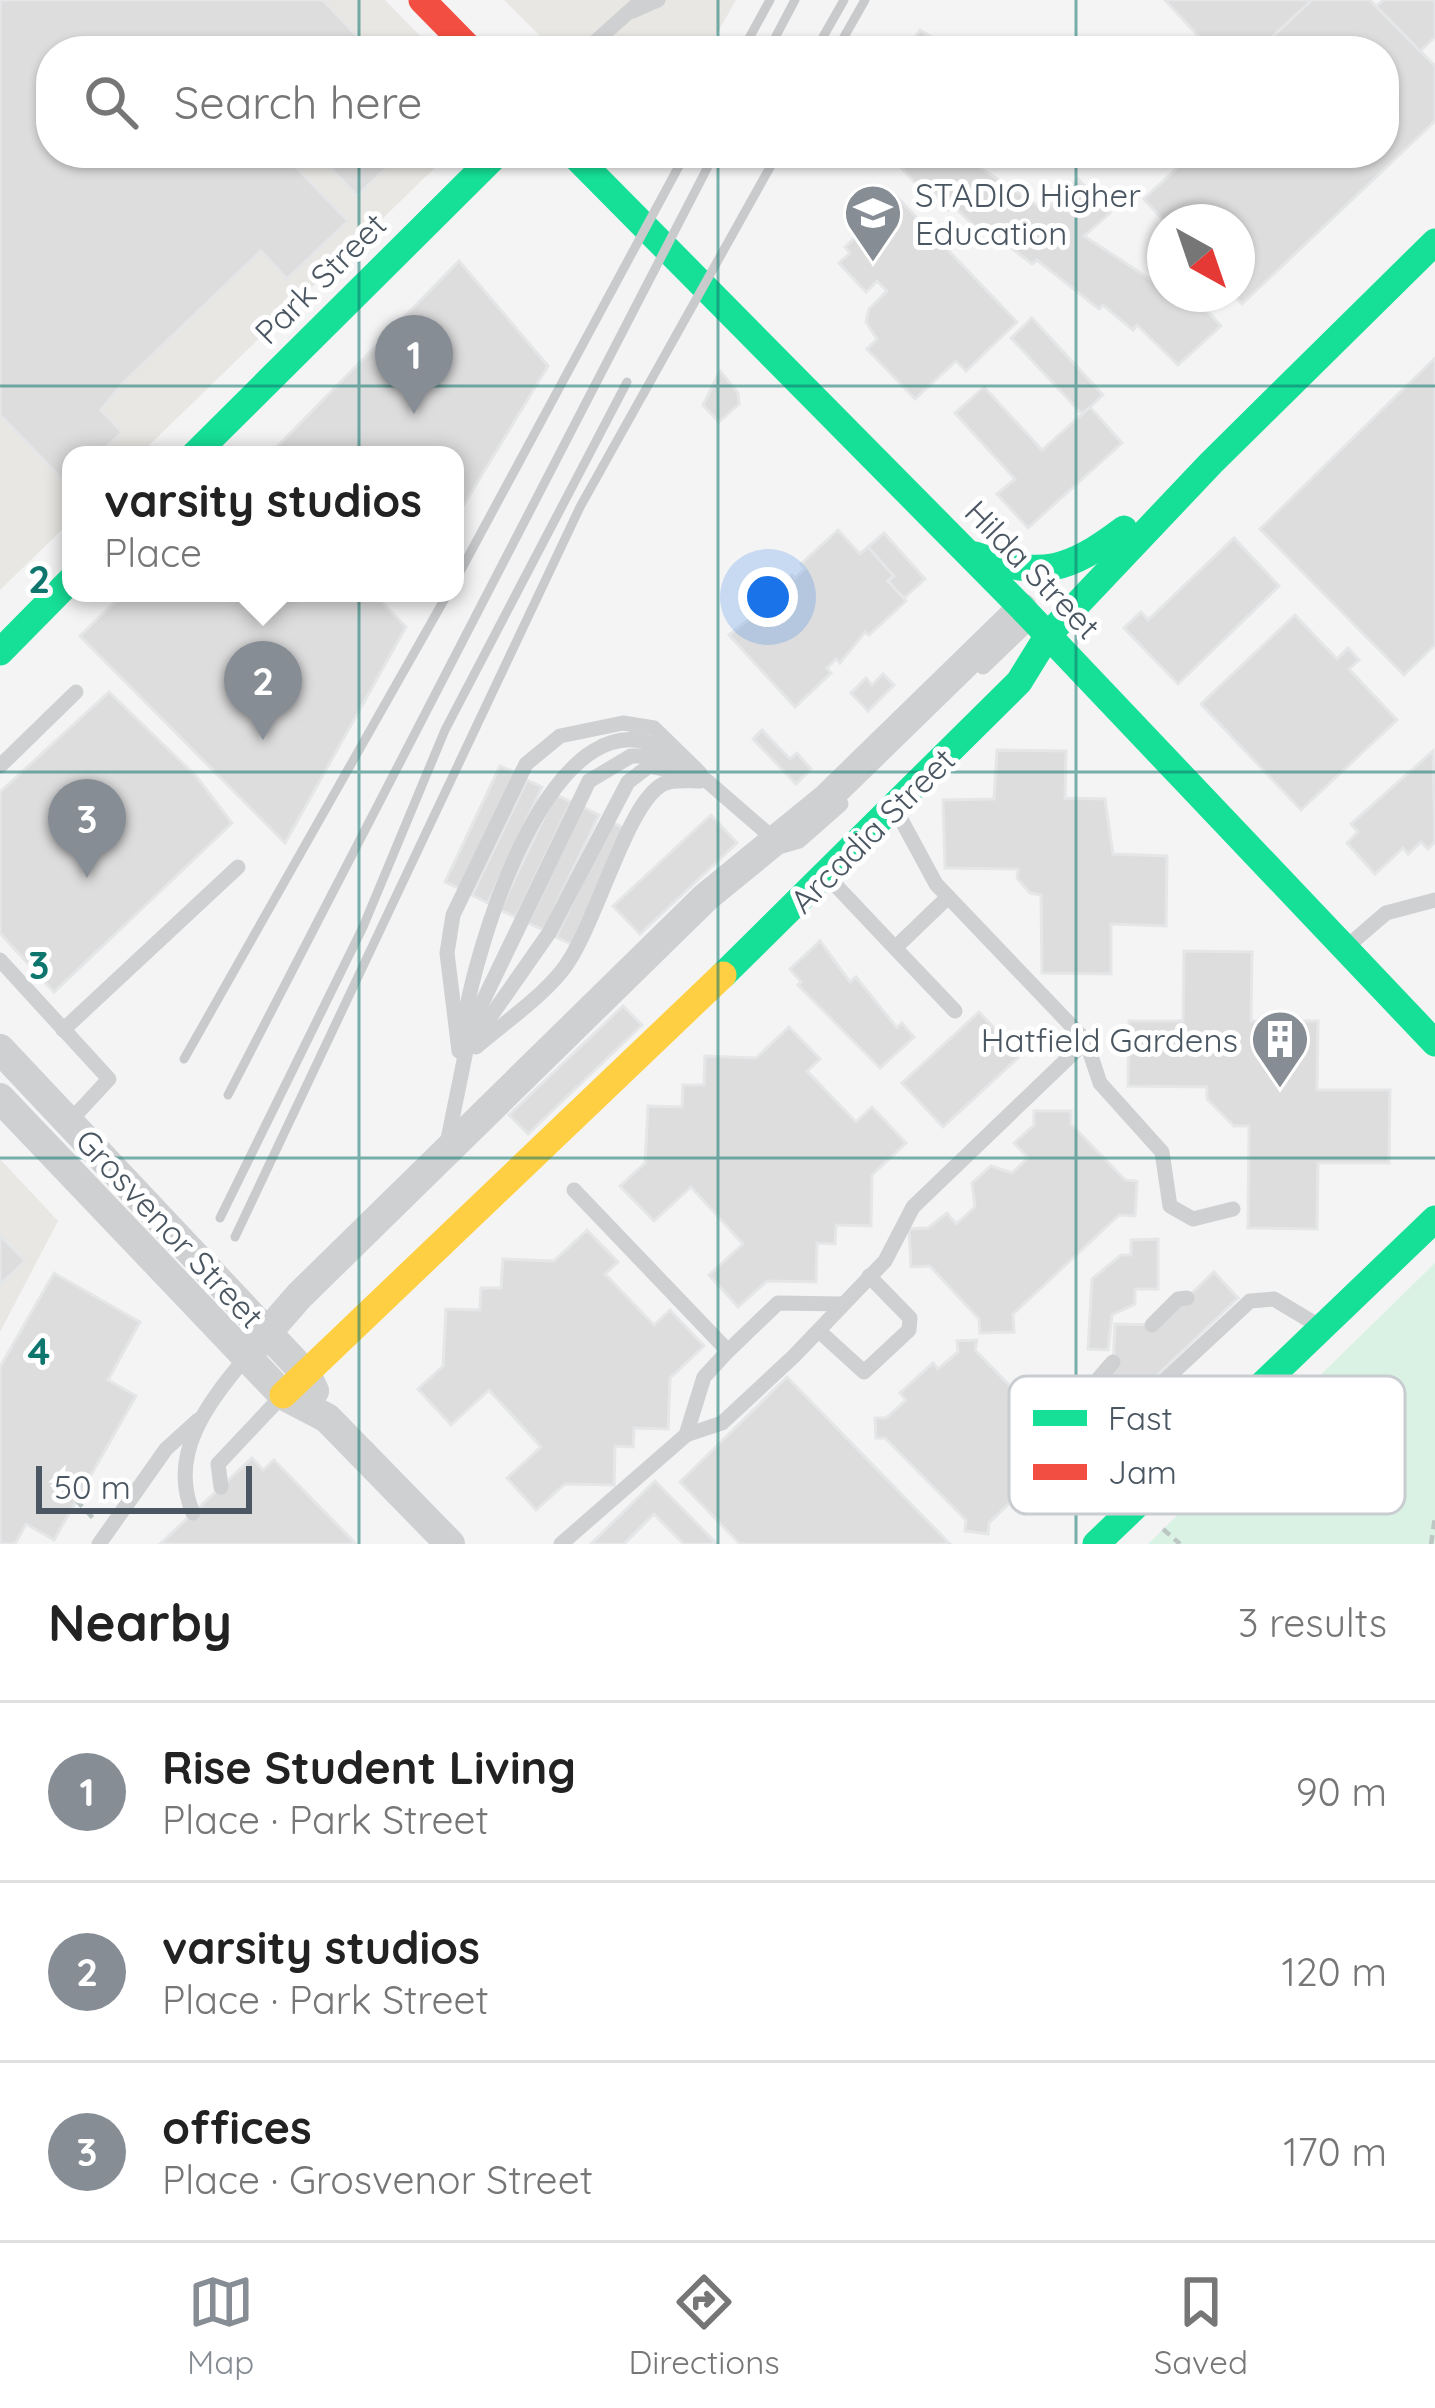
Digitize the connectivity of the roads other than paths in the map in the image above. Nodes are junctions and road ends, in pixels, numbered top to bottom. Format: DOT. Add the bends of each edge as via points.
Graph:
graph roads {
  1 [pos="422,0"];
  2 [pos="658,0"];
  3 [pos="636,6"];
  4 [pos="457,36"];
  5 [pos="602,36"];
  6 [pos="483,168"];
  7 [pos="587,168"];
  8 [pos="1435,242"];
  9 [pos="203,446"];
  10 [pos="1211,463"];
  11 [pos="969,553"];
  12 [pos="62,589"];
  13 [pos="1034,621"];
  14 [pos="0,652"];
  15 [pos="76,692"];
  16 [pos="0,766"];
  17 [pos="707,781"];
  18 [pos="895,808"];
  19 [pos="774,841"];
  20 [pos="238,867"];
  21 [pos="826,876"];
  22 [pos="948,897"];
  23 [pos="1435,900"];
  24 [pos="895,948"];
  25 [pos="1345,949"];
  26 [pos="0,960"];
  27 [pos="955,1011"];
  28 [pos="63,1030"];
  29 [pos="1432,1034"];
  30 [pos="1086,1041"];
  31 [pos="0,1048"];
  32 [pos="460,1060"];
  33 [pos="0,1098"];
  34 [pos="70,1121"];
  35 [pos="446,1152"];
  36 [pos="574,1190"];
  37 [pos="1233,1209"];
  38 [pos="444,1215"];
  39 [pos="1435,1219"];
  40 [pos="430,1228"];
  41 [pos="869,1276"];
  42 [pos="1187,1298"];
  43 [pos="842,1304"];
  44 [pos="1152,1325"];
  45 [pos="1321,1328"];
  46 [pos="819,1330"];
  47 [pos="266,1331"];
  48 [pos="728,1351"];
  49 [pos="246,1357"];
  50 [pos="1113,1362"];
  51 [pos="1101,1376"];
  52 [pos="1164,1376"];
  53 [pos="1271,1376"];
  54 [pos="295,1384"];
  55 [pos="199,1419"];
  56 [pos="686,1435"];
  57 [pos="221,1487"];
  58 [pos="193,1513"];
  59 [pos="1127,1514"];
  60 [pos="99,1544"];
  61 [pos="450,1544"];
  62 [pos="561,1544"];
  63 [pos="1096,1544"];
  1 -- 4 [label="street"];
  2 -- 3 [label="lane"];
  3 -- 5 [label="lane"];
  6 -- 9 [label="street, Park Street"];
  7 -- 11 [label="street, Hilda Street"];
  8 -- 10 [label="street, Arcadia Street"];
  10 -- 11 [label="street" via="1066,567 1028,574"];
  10 -- 13 [label="street, Arcadia Street"];
  11 -- 13 [label="street, Hilda Street"];
  12 -- 14 [label="street"];
  13 -- 18 [label="street, Arcadia Street" via="1019,682"];
  13 -- 19 [label="street, Arcadia Street"];
  13 -- 25 [label="street, Hilda Street"];
  13 -- 38 [label="lane" via="525,1149"];
  15 -- 16 [label="lane"];
  17 -- 19 [label="lane"];
  17 -- 32 [label="lane" via="658,787 561,973"];
  17 -- 32 [label="lane" via="662,767 637,772 549,933"];
  17 -- 32 [label="lane" via="644,754 589,781"];
  17 -- 32 [label="lane" via="655,741 640,740 588,756 555,781 488,917"];
  17 -- 32 [label="lane" via="664,734 640,724 560,736 526,764 453,915 447,953"];
  18 -- 21 [label="street, Arcadia Street"];
  18 -- 22 [label="lane"];
  19 -- 35 [label="street, Arcadia Street" via="706,897"];
  20 -- 28 [label="lane"];
  21 -- 24 [label="lane"];
  21 -- 54 [label="street, Arcadia Street"];
  22 -- 24 [label="lane"];
  22 -- 30 [label="lane"];
  23 -- 25 [label="lane" via="1386,913"];
  24 -- 27 [label="lane"];
  25 -- 29 [label="street, Hilda Street"];
  26 -- 28 [label="lane"];
  28 -- 34 [label="lane" via="109,1079"];
  30 -- 37 [label="lane" via="1100,1083 1162,1152 1170,1206 1193,1219"];
  30 -- 41 [label="lane" via="913,1207"];
  31 -- 34 [label="street, Grosvenor Street"];
  32 -- 35 [label="lane"];
  33 -- 49 [label="street, Grosvenor Street"];
  34 -- 47 [label="street, Grosvenor Street"];
  35 -- 47 [label="street, Arcadia Street"];
  36 -- 48 [label="lane"];
  39 -- 45 [label="street"];
  40 -- 54 [label="lane" via="332,1324"];
  41 -- 43 [label="lane"];
  41 -- 46 [label="lane" via="910,1318 909,1330 864,1372"];
  42 -- 44 [label="lane"];
  43 -- 46 [label="lane"];
  43 -- 48 [label="lane" via="778,1303"];
  45 -- 52 [label="lane" via="1260,1298 1215,1325"];
  45 -- 53 [label="street"];
  46 -- 56 [label="lane" via="722,1423"];
  47 -- 49 [label="street, Arcadia Street"];
  47 -- 54 [label="street, Grosvenor Street"];
  48 -- 56 [label="lane" via="704,1377"];
  49 -- 54 [label="street, Grosvenor Street"];
  49 -- 55 [label="lane"];
  50 -- 51 [label="lane"];
  54 -- 57 [label="lane" via="218,1464"];
  54 -- 61 [label="street, Grosvenor Street"];
  55 -- 58 [label="lane" via="184,1475"];
  55 -- 60 [label="lane" via="166,1449"];
  56 -- 62 [label="lane"];
  59 -- 63 [label="street"];
}
